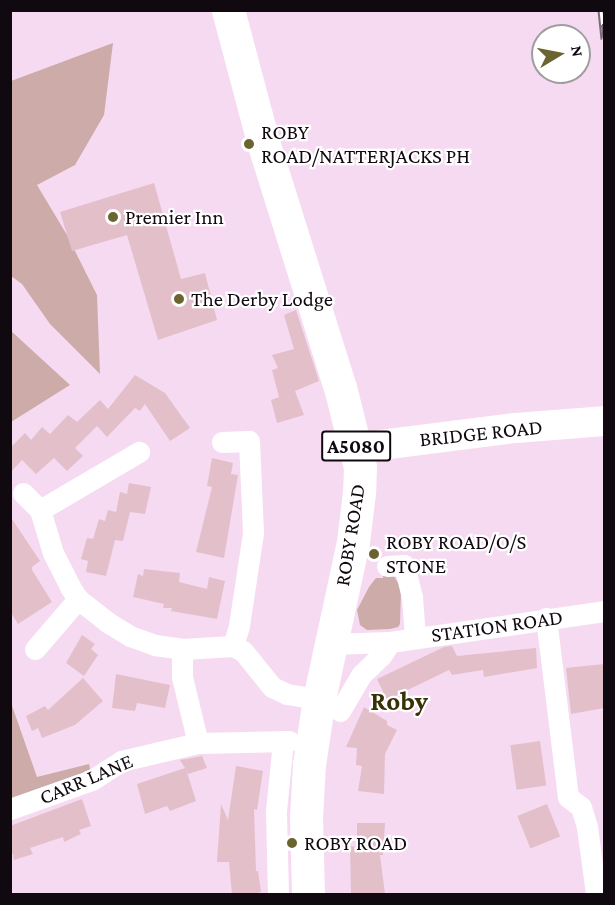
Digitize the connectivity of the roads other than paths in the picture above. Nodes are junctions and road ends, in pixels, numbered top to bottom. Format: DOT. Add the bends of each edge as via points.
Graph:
graph roads {
  1 [pos="228,10"];
  2 [pos="604,421"];
  3 [pos="222,442"];
  4 [pos="357,448"];
  5 [pos="140,452"];
  6 [pos="23,493"];
  7 [pos="40,510"];
  8 [pos="387,566"];
  9 [pos="78,599"];
  10 [pos="604,611"];
  11 [pos="546,618"];
  12 [pos="415,638"];
  13 [pos="390,642"];
  14 [pos="331,644"];
  15 [pos="233,646"];
  16 [pos="35,649"];
  17 [pos="182,649"];
  18 [pos="329,705"];
  19 [pos="198,742"];
  20 [pos="10,809"];
  21 [pos="278,894"];
  22 [pos="309,894"];
  23 [pos="596,894"];
  1 -- 4 [label="main road, ROBY ROAD / A5080" via="263,142"];
  2 -- 4 [label="street, BRIDGE ROAD"];
  3 -- 15 [label="street" via="249,441 253,533"];
  4 -- 14 [label="main road, ROBY ROAD / A5080" via="360,492"];
  5 -- 7 [label="street"];
  6 -- 7 [label="street"];
  7 -- 9 [label="street" via="53,553"];
  8 -- 12 [label="street" via="404,565 412,597"];
  9 -- 16 [label="street"];
  9 -- 17 [label="street" via="130,636"];
  10 -- 11 [label="street, STATION ROAD"];
  11 -- 12 [label="street, STATION ROAD"];
  11 -- 23 [label="street" via="568,796 581,807 587,827"];
  12 -- 13 [label="street, STATION ROAD"];
  13 -- 14 [label="street, STATION ROAD"];
  13 -- 18 [label="street" via="381,656"];
  14 -- 18 [label="main road, ROBY ROAD / A5080"];
  15 -- 17 [label="street"];
  15 -- 18 [label="street" via="243,651 272,687"];
  17 -- 19 [label="street" via="182,677"];
  18 -- 22 [label="main road, ROBY ROAD / A5080" via="309,764"];
  19 -- 20 [label="street, CARR LANE" via="121,761 92,780"];
  19 -- 21 [label="street, CARR LANE" via="286,741 275,818"];
}
